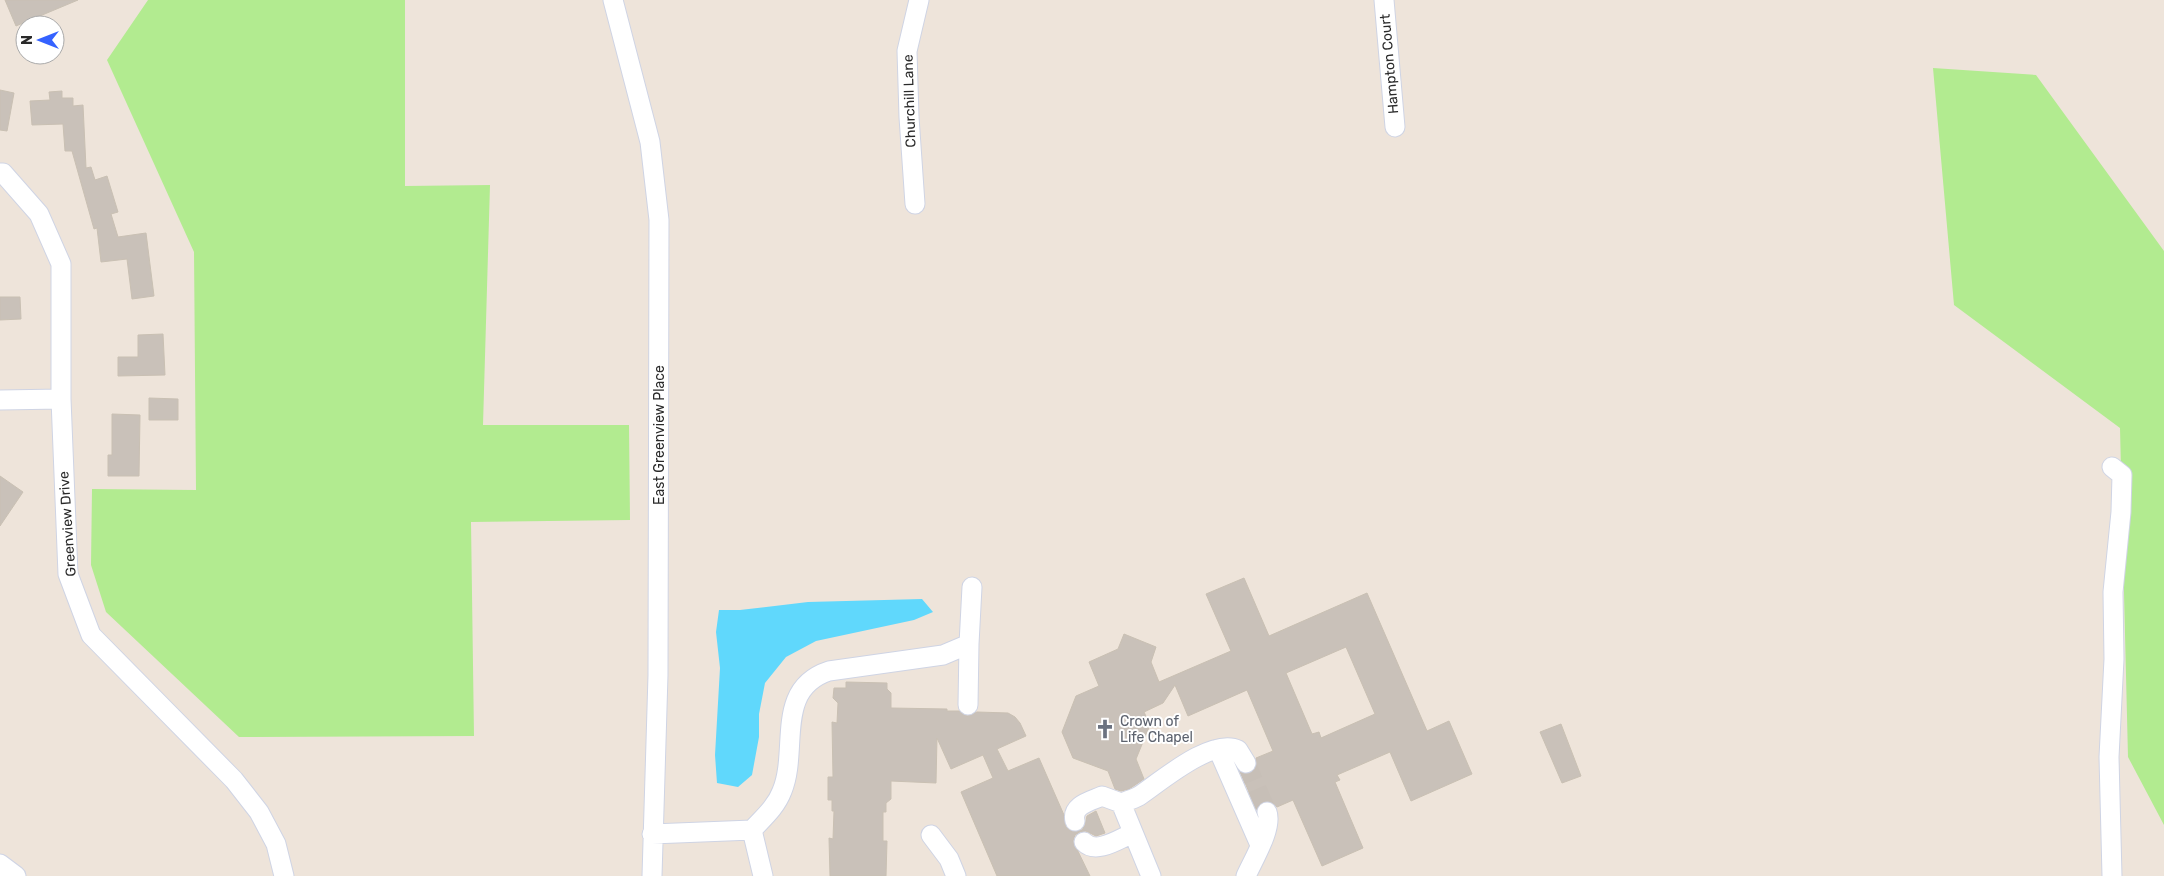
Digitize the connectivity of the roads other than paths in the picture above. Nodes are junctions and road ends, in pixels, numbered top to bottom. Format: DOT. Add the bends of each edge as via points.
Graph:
graph roads {
  1 [pos="613,0"];
  2 [pos="918,0"];
  3 [pos="1384,0"];
  4 [pos="1395,128"];
  5 [pos="2,172"];
  6 [pos="915,204"];
  7 [pos="61,399"];
  8 [pos="0,400"];
  9 [pos="2112,466"];
  10 [pos="972,587"];
  11 [pos="969,644"];
  12 [pos="968,705"];
  13 [pos="1218,749"];
  14 [pos="1246,763"];
  15 [pos="1121,803"];
  16 [pos="1267,812"];
  17 [pos="1075,821"];
  18 [pos="752,830"];
  19 [pos="1133,833"];
  20 [pos="652,834"];
  21 [pos="931,835"];
  22 [pos="1084,842"];
  23 [pos="1260,846"];
  24 [pos="0,864"];
  25 [pos="16,876"];
  26 [pos="284,876"];
  27 [pos="652,876"];
  28 [pos="763,876"];
  29 [pos="956,876"];
  30 [pos="1151,876"];
  31 [pos="1246,876"];
  32 [pos="2112,876"];
  1 -- 20 [label="street, East Greenview Place" via="650,142 659,220 658,675"];
  2 -- 6 [label="street, Churchill Lane" via="907,51"];
  3 -- 4 [label="street, Hampton Court"];
  5 -- 7 [label="street, Greenview Drive" via="39,214 61,264"];
  7 -- 8 [label="street"];
  7 -- 26 [label="street, Greenview Drive" via="68,574 90,636 234,780 259,812 276,844"];
  9 -- 32 [label="street" via="2122,475 2113,592 2114,659 2109,757"];
  10 -- 11 [label="street"];
  11 -- 12 [label="street"];
  11 -- 18 [label="street" via="943,655 829,671 808,683 793,707 787,773 782,791"];
  13 -- 14 [label="street" via="1238,750"];
  13 -- 15 [label="street" via="1169,773 1138,796"];
  13 -- 23 [label="street"];
  15 -- 17 [label="street" via="1102,796 1077,808"];
  15 -- 19 [label="street"];
  16 -- 23 [label="street" via="1269,822"];
  18 -- 20 [label="street"];
  18 -- 28 [label="street"];
  19 -- 22 [label="street" via="1096,848"];
  19 -- 30 [label="street"];
  20 -- 27 [label="street, East Greenview Place"];
  21 -- 29 [label="street"];
  23 -- 31 [label="street"];
  24 -- 25 [label="street"];
}
